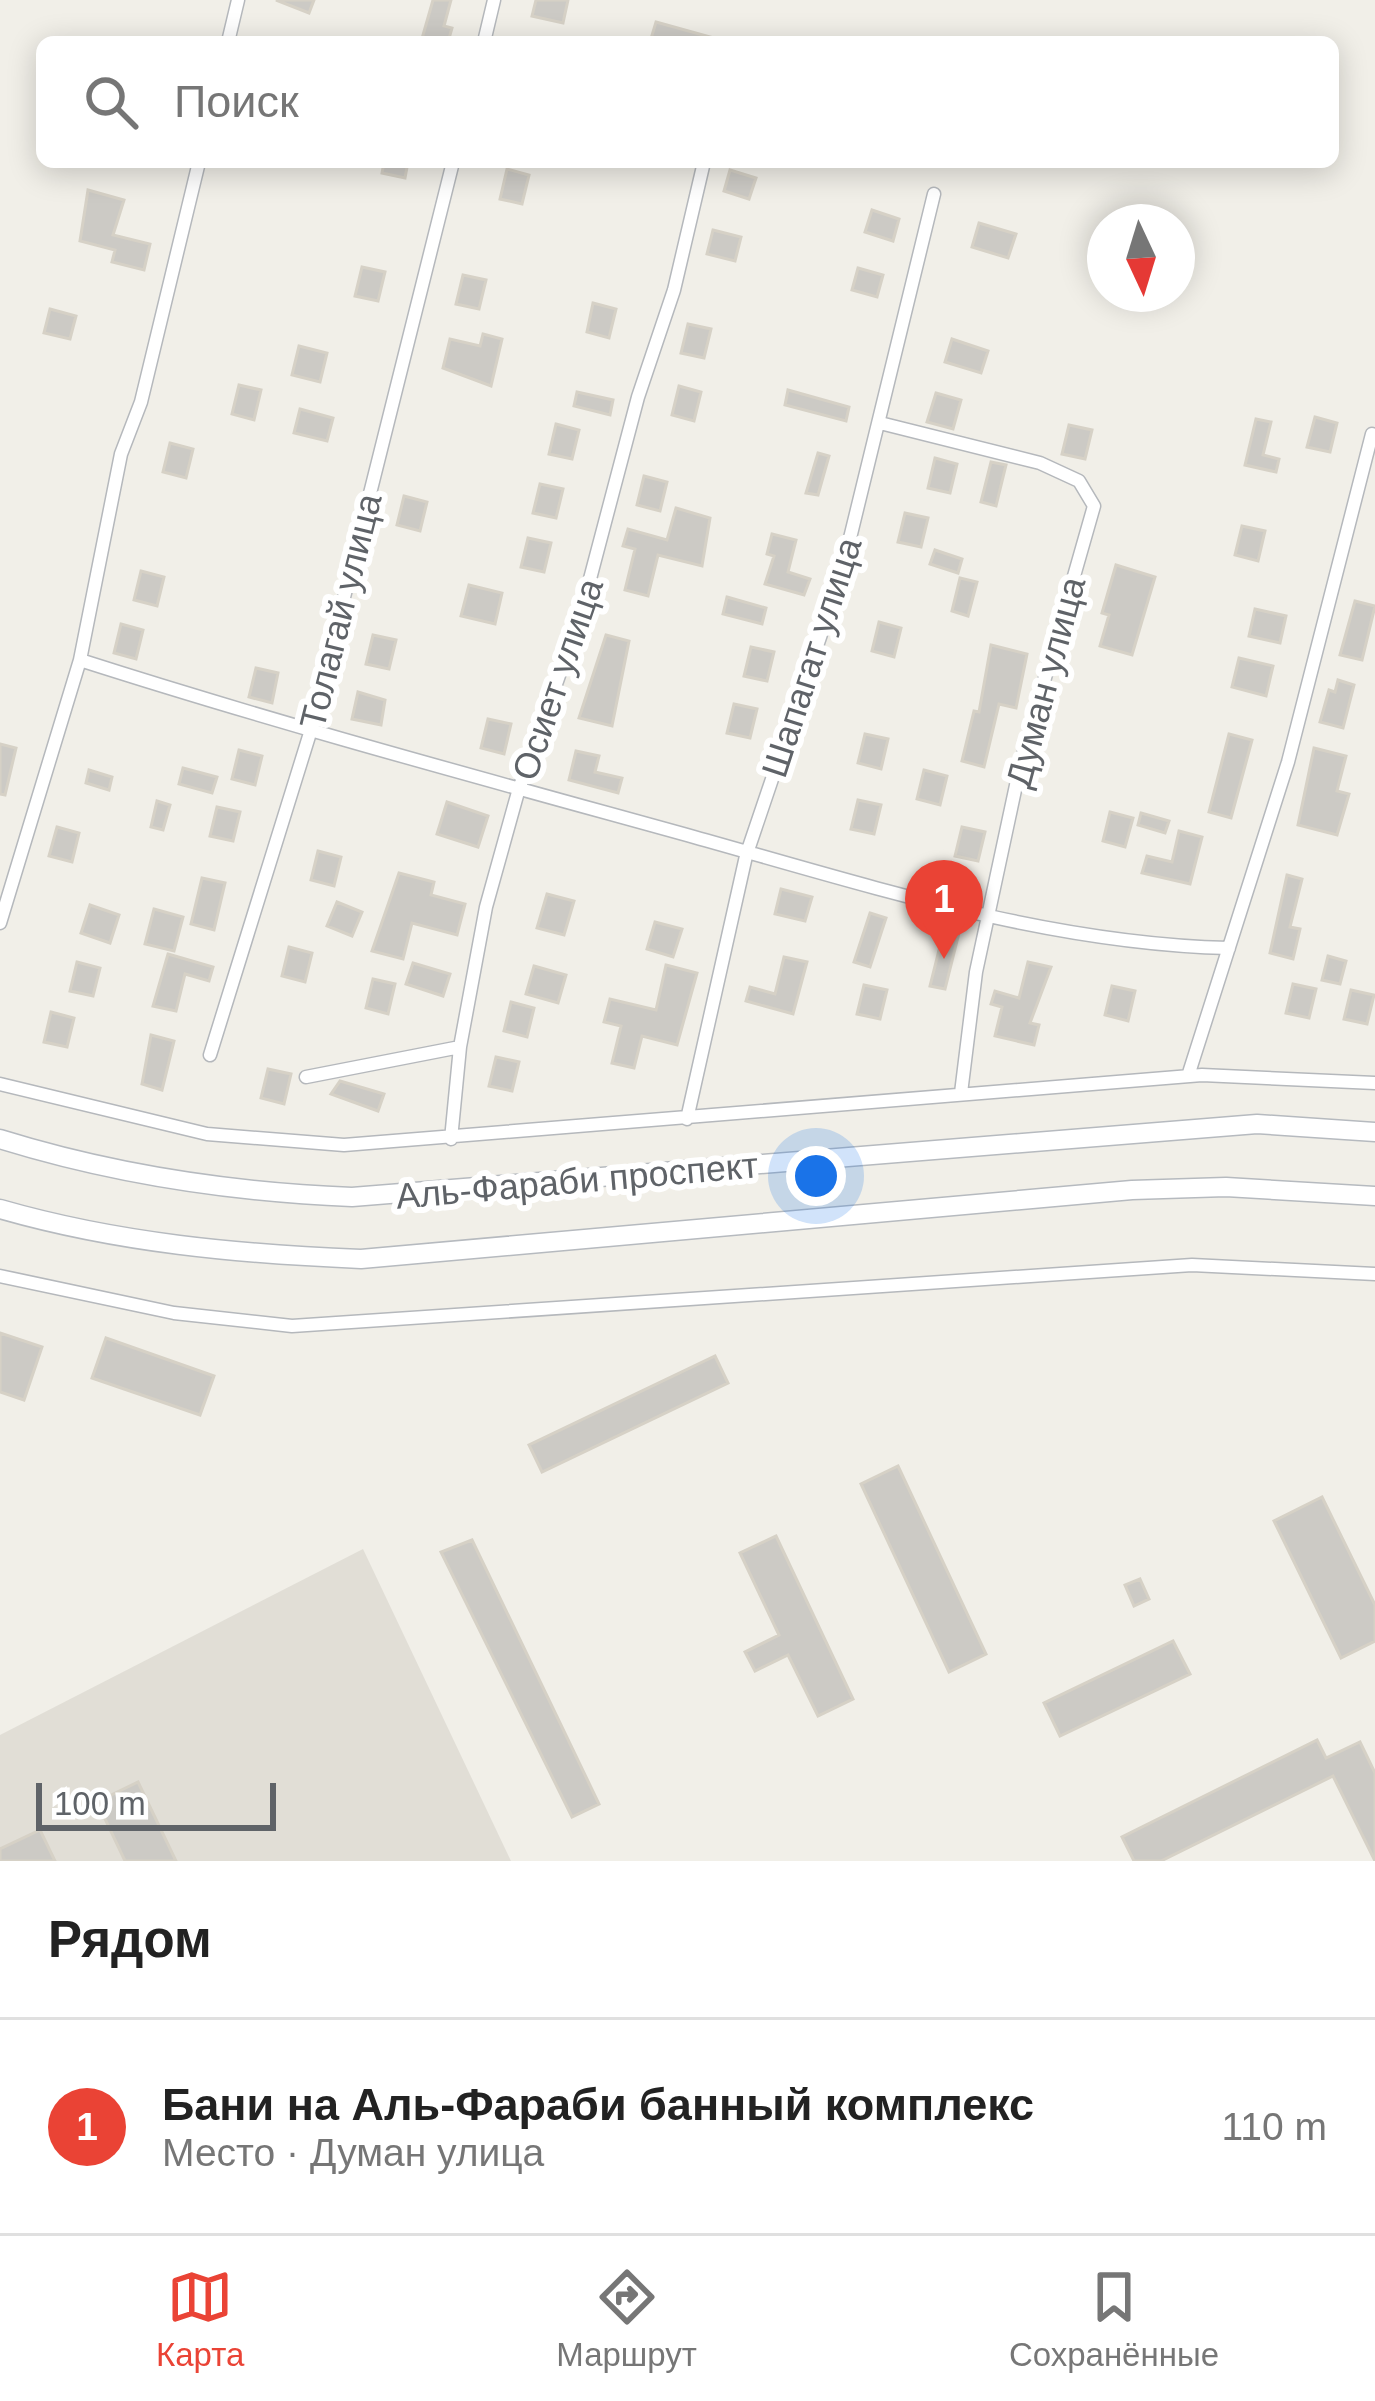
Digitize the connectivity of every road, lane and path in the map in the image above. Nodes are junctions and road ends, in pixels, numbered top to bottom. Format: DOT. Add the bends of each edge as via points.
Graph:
graph roads {
  1 [pos="238,0"];
  2 [pos="494,0"];
  3 [pos="229,36"];
  4 [pos="485,36"];
  5 [pos="198,168"];
  6 [pos="452,168"];
  7 [pos="703,168"];
  8 [pos="934,194"];
  9 [pos="880,423"];
  10 [pos="1372,434"];
  11 [pos="80,660"];
  12 [pos="310,733"];
  13 [pos="518,792"];
  14 [pos="746,856"];
  15 [pos="992,913"];
  16 [pos="0,923"];
  17 [pos="1229,948"];
  18 [pos="460,1047"];
  19 [pos="210,1055"];
  20 [pos="1188,1076"];
  21 [pos="306,1077"];
  22 [pos="1375,1083"];
  23 [pos="0,1084"];
  24 [pos="961,1093"];
  25 [pos="688,1119"];
  26 [pos="1375,1132"];
  27 [pos="451,1138"];
  28 [pos="0,1139"];
  29 [pos="1375,1196"];
  30 [pos="0,1209"];
  31 [pos="1375,1274"];
  32 [pos="0,1276"];
  1 -- 3 [label="street"];
  2 -- 4 [label="street"];
  5 -- 11 [label="street" via="121,454"];
  6 -- 12 [label="street, Толагай улица"];
  7 -- 13 [label="street, Осиет улица" via="581,613"];
  8 -- 9 [label="street, Шапагат улица"];
  9 -- 14 [label="street, Шапагат улица" via="841,575"];
  9 -- 15 [label="street, Думан улица" via="1040,463 1079,481 1094,506 1021,762"];
  10 -- 17 [label="street" via="1288,762"];
  11 -- 12 [label="street"];
  11 -- 16 [label="street"];
  12 -- 13 [label="street"];
  12 -- 19 [label="street, Толагай улица"];
  13 -- 14 [label="street"];
  13 -- 18 [label="street, Осиет улица"];
  14 -- 15 [label="street"];
  14 -- 25 [label="street, Шапагат улица"];
  15 -- 17 [label="street" via="1074,933"];
  15 -- 24 [label="street, Думан улица"];
  17 -- 20 [label="street"];
  18 -- 21 [label="street"];
  18 -- 27 [label="street, Осиет улица"];
  20 -- 22 [label="street"];
  20 -- 24 [label="street"];
  23 -- 27 [label="street" via="275,1143"];
  24 -- 25 [label="street"];
  25 -- 27 [label="street"];
  26 -- 28 [label="street, Аль-Фараби проспект" via="1257,1124 352,1197 239,1193 126,1174"];
  29 -- 30 [label="street, Аль-Фараби проспект" via="1132,1190 361,1259 217,1251"];
  31 -- 32 [label="street" via="1192,1264 292,1326 174,1312"];
}
